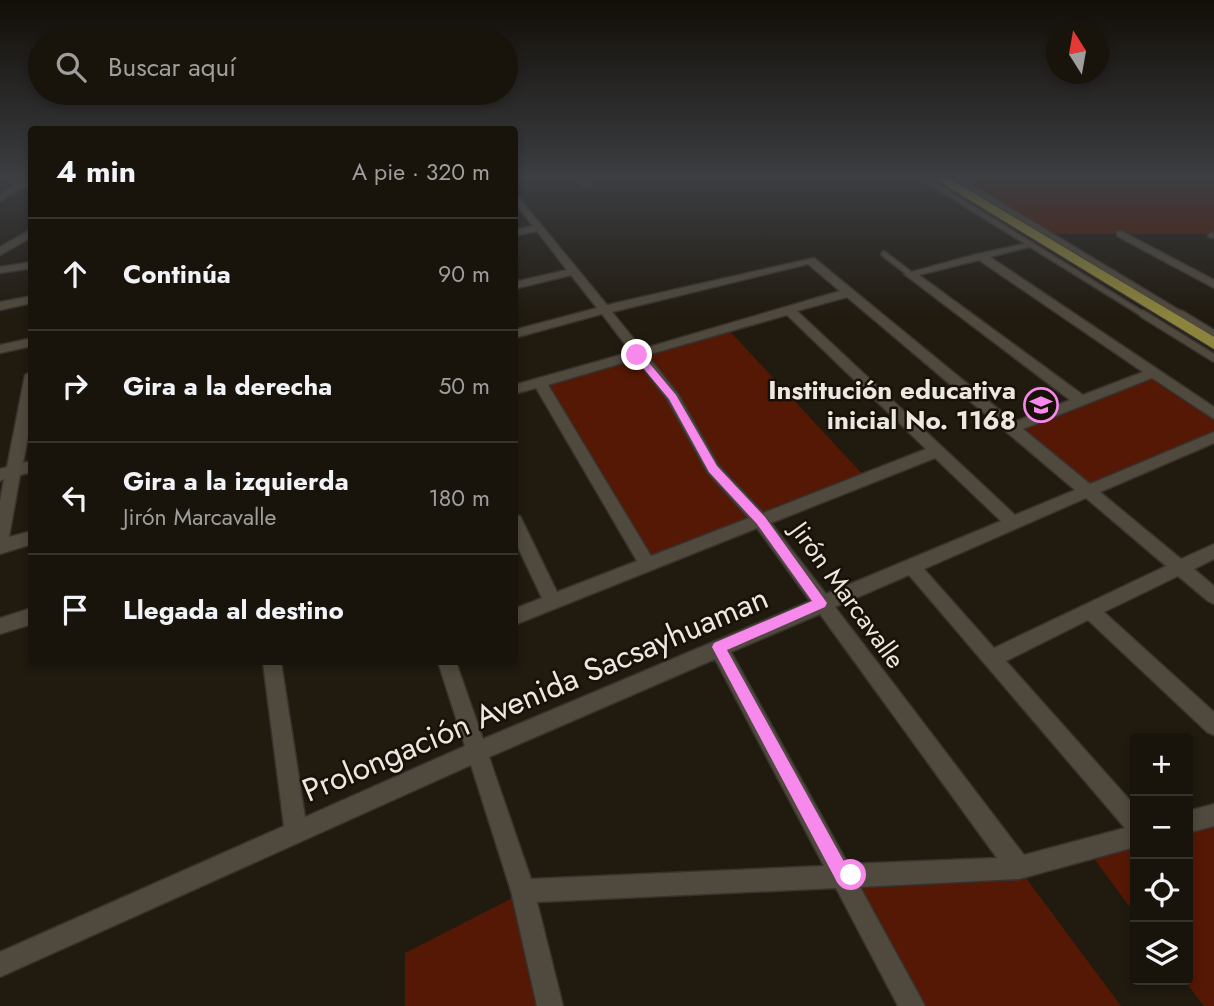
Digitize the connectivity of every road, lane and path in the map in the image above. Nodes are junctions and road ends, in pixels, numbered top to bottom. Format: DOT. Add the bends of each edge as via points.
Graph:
graph roads {
  1 [pos="534,224"];
  2 [pos="997,224"];
  3 [pos="1016,224"];
  4 [pos="1032,224"];
  5 [pos="537,228"];
  6 [pos="518,232"];
  7 [pos="28,234"];
  8 [pos="1121,234"];
  9 [pos="1029,244"];
  10 [pos="3,248"];
  11 [pos="884,254"];
  12 [pos="981,256"];
  13 [pos="28,266"];
  14 [pos="0,270"];
  15 [pos="575,271"];
  16 [pos="910,274"];
  17 [pos="518,285"];
  18 [pos="1214,285"];
  19 [pos="851,292"];
  20 [pos="28,300"];
  21 [pos="0,306"];
  22 [pos="604,310"];
  23 [pos="789,310"];
  24 [pos="518,333"];
  25 [pos="1214,334"];
  26 [pos="28,343"];
  27 [pos="1214,344"];
  28 [pos="0,349"];
  29 [pos="637,355"];
  30 [pos="1214,358"];
  31 [pos="1153,373"];
  32 [pos="540,383"];
  33 [pos="518,389"];
  34 [pos="28,399"];
  35 [pos="1081,401"];
  36 [pos="1214,414"];
  37 [pos="1012,428"];
  38 [pos="1214,438"];
  39 [pos="937,451"];
  40 [pos="16,471"];
  41 [pos="1089,493"];
  42 [pos="761,520"];
  43 [pos="1013,523"];
  44 [pos="518,529"];
  45 [pos="28,538"];
  46 [pos="0,545"];
  47 [pos="1214,551"];
  48 [pos="648,565"];
  49 [pos="911,566"];
  50 [pos="1180,568"];
  51 [pos="1214,596"];
  52 [pos="553,602"];
  53 [pos="821,603"];
  54 [pos="1090,611"];
  55 [pos="518,615"];
  56 [pos="28,617"];
  57 [pos="0,626"];
  58 [pos="719,647"];
  59 [pos="994,657"];
  60 [pos="272,665"];
  61 [pos="448,665"];
  62 [pos="1214,725"];
  63 [pos="476,752"];
  64 [pos="1214,815"];
  65 [pos="1130,816"];
  66 [pos="1193,821"];
  67 [pos="296,831"];
  68 [pos="1130,837"];
  69 [pos="1019,868"];
  70 [pos="843,876"];
  71 [pos="523,891"];
  72 [pos="0,965"];
  73 [pos="550,1006"];
  74 [pos="912,1006"];
  1 -- 5 [label="street, Jirón Marcavalle"];
  2 -- 9 [label="lane"];
  3 -- 27 [label="main road"];
  4 -- 25 [label="lane"];
  5 -- 6 [label="street"];
  5 -- 15 [label="street, Jirón Marcavalle"];
  7 -- 10 [label="street"];
  8 -- 18 [label="street"];
  9 -- 12 [label="street"];
  9 -- 30 [label="lane"];
  11 -- 16 [label="lane"];
  12 -- 16 [label="street"];
  12 -- 31 [label="street"];
  13 -- 14 [label="street"];
  15 -- 17 [label="street"];
  15 -- 22 [label="street, Jirón Marcavalle"];
  16 -- 35 [label="street"];
  19 -- 22 [label="street" via="810,260"];
  19 -- 23 [label="street"];
  19 -- 37 [label="street"];
  20 -- 21 [label="street"];
  22 -- 24 [label="street"];
  22 -- 29 [label="street, Jirón Marcavalle"];
  23 -- 29 [label="street"];
  23 -- 39 [label="street"];
  26 -- 28 [label="street"];
  29 -- 32 [label="street"];
  29 -- 42 [label="street, Jirón Marcavalle" via="673,397 713,469"];
  31 -- 35 [label="street"];
  31 -- 36 [label="street"];
  32 -- 33 [label="street"];
  32 -- 48 [label="street"];
  34 -- 40 [label="street"];
  35 -- 37 [label="street"];
  37 -- 41 [label="street"];
  38 -- 41 [label="street, Prolongación Avenida Sacsayhuaman"];
  39 -- 42 [label="street"];
  39 -- 43 [label="street"];
  40 -- 46 [label="street"];
  41 -- 43 [label="street, Prolongación Avenida Sacsayhuaman"];
  41 -- 50 [label="street"];
  42 -- 48 [label="street"];
  42 -- 53 [label="street, Jirón Marcavalle"];
  43 -- 49 [label="street, Prolongación Avenida Sacsayhuaman"];
  44 -- 52 [label="street"];
  45 -- 46 [label="street"];
  47 -- 50 [label="street"];
  48 -- 52 [label="street"];
  49 -- 53 [label="street, Prolongación Avenida Sacsayhuaman"];
  49 -- 59 [label="street"];
  50 -- 51 [label="street"];
  50 -- 54 [label="street"];
  52 -- 55 [label="street"];
  53 -- 58 [label="street, Prolongación Avenida Sacsayhuaman"];
  53 -- 69 [label="street, Jirón Marcavalle"];
  54 -- 59 [label="street"];
  54 -- 62 [label="street"];
  56 -- 57 [label="street"];
  58 -- 63 [label="street, Prolongación Avenida Sacsayhuaman"];
  58 -- 70 [label="street"];
  59 -- 65 [label="street"];
  60 -- 67 [label="street"];
  61 -- 63 [label="street"];
  63 -- 67 [label="street, Prolongación Avenida Sacsayhuaman"];
  63 -- 71 [label="street"];
  64 -- 66 [label="street"];
  67 -- 72 [label="street, Prolongación Avenida Sacsayhuaman"];
  68 -- 69 [label="street"];
  69 -- 70 [label="street"];
  70 -- 71 [label="street"];
  70 -- 74 [label="street"];
  71 -- 73 [label="street"];
}
